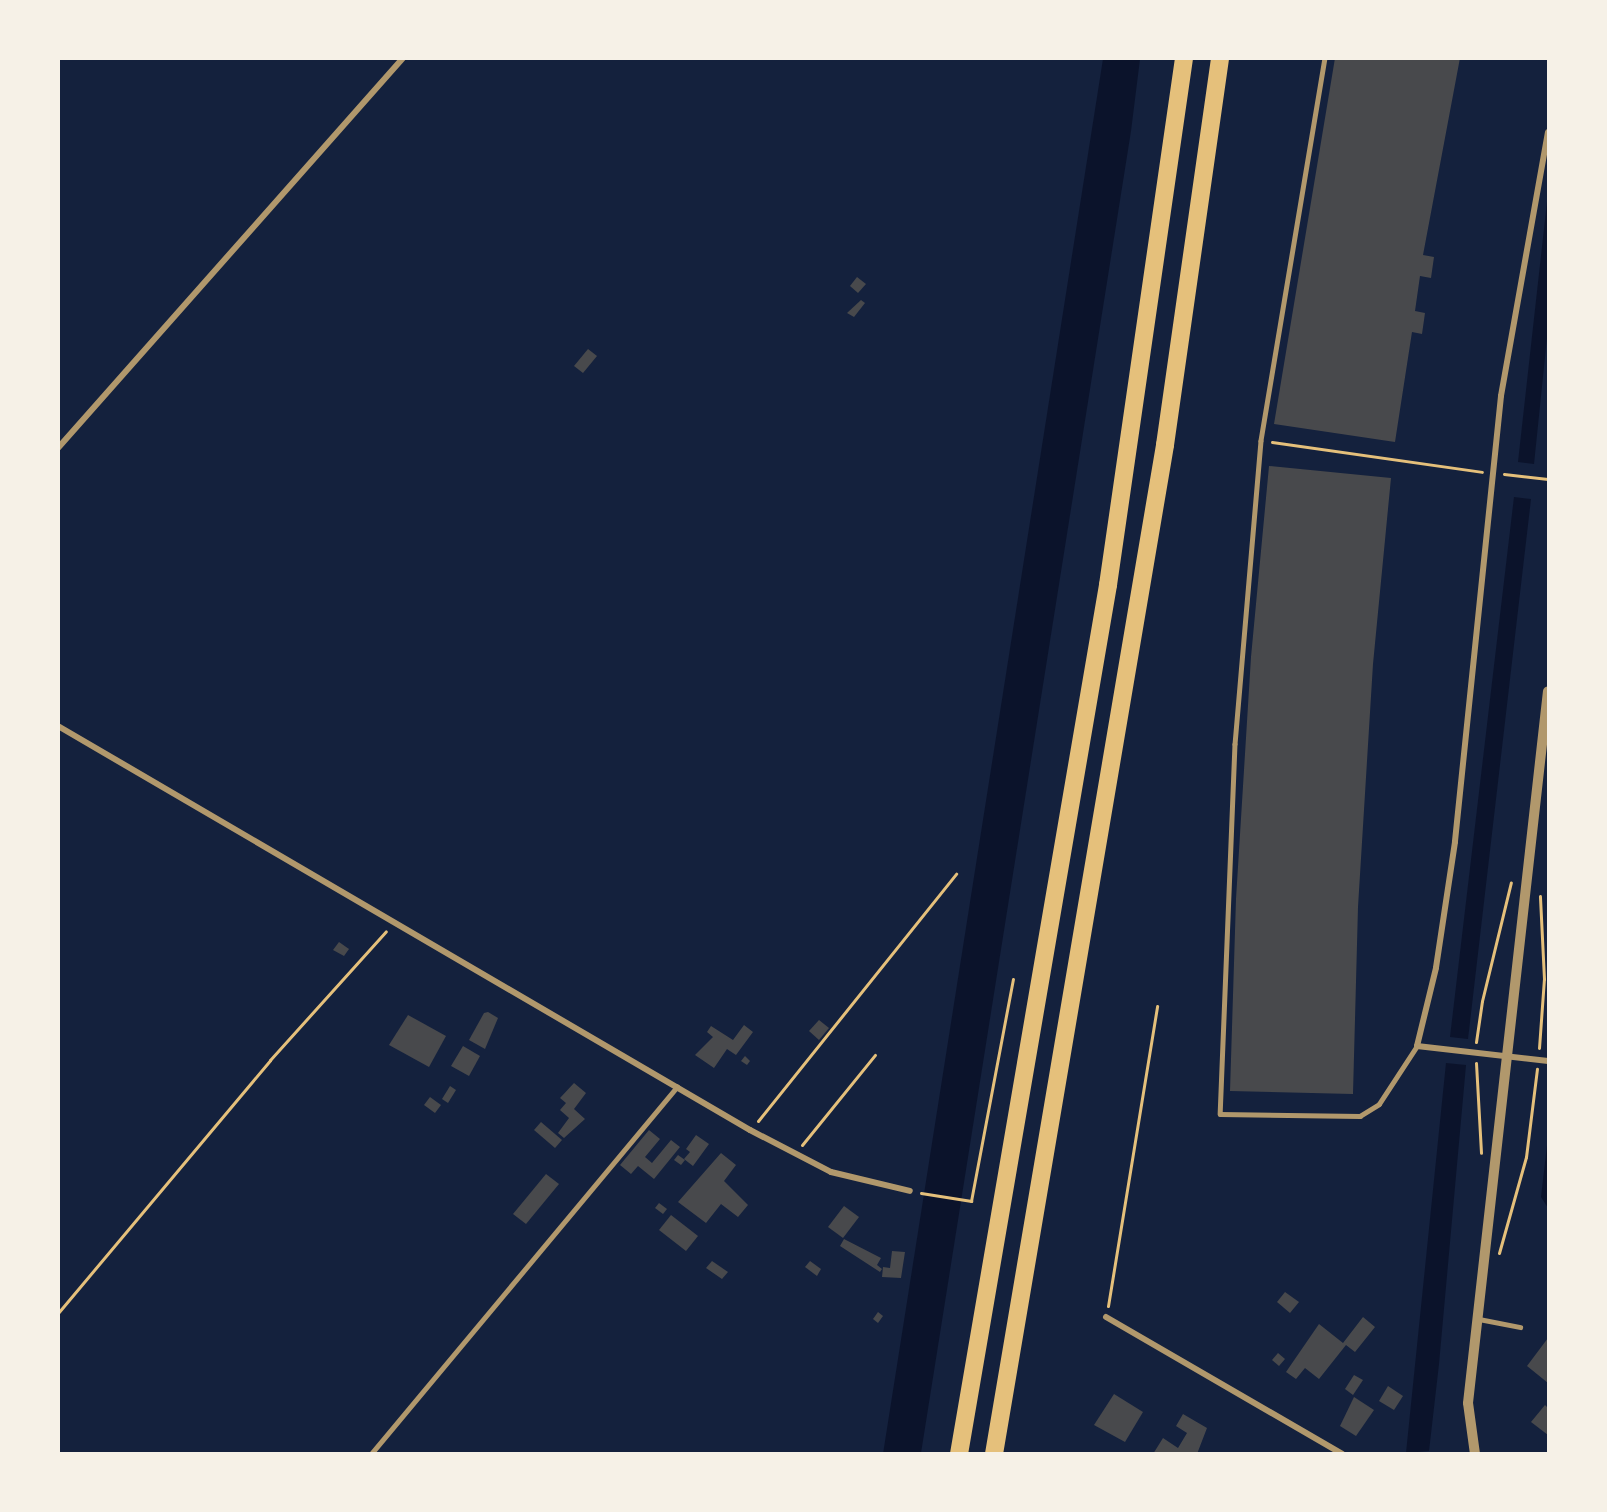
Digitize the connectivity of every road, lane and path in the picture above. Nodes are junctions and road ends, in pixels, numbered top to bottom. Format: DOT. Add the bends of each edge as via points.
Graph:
graph roads {
  1 [pos="403,58"];
  2 [pos="1184,58"];
  3 [pos="1220,58"];
  4 [pos="1325,58"];
  5 [pos="1548,132"];
  6 [pos="1261,441"];
  7 [pos="58,448"];
  8 [pos="1491,473"];
  9 [pos="1548,479"];
  10 [pos="1548,692"];
  11 [pos="58,726"];
  12 [pos="956,874"];
  13 [pos="1512,880"];
  14 [pos="396,921"];
  15 [pos="1013,979"];
  16 [pos="1156,1006"];
  17 [pos="1417,1046"];
  18 [pos="1476,1054"];
  19 [pos="874,1055"];
  20 [pos="1508,1055"];
  21 [pos="1548,1061"];
  22 [pos="677,1087"];
  23 [pos="750,1130"];
  24 [pos="794,1153"];
  25 [pos="1493,1178"];
  26 [pos="910,1191"];
  27 [pos="918,1192"];
  28 [pos="58,1313"];
  29 [pos="1106,1317"];
  30 [pos="1476,1319"];
  31 [pos="1520,1327"];
  32 [pos="371,1454"];
  33 [pos="959,1454"];
  34 [pos="994,1454"];
  35 [pos="1342,1454"];
  36 [pos="1475,1454"];
  1 -- 7 [label="street"];
  2 -- 33 [label="highway" via="1108,585"];
  3 -- 34 [label="highway" via="1165,445"];
  4 -- 6 [label="lane"];
  5 -- 8 [label="street" via="1512,324"];
  6 -- 8 [label="path"];
  6 -- 17 [label="lane" via="1235,744 1220,1114 1360,1116 1379,1104"];
  8 -- 9 [label="path"];
  8 -- 17 [label="street" via="1451,871 1436,968"];
  10 -- 20 [label="street"];
  11 -- 14 [label="street"];
  12 -- 23 [label="path"];
  13 -- 18 [label="path" via="1482,1001"];
  14 -- 22 [label="street"];
  14 -- 28 [label="path" via="270,1060"];
  15 -- 27 [label="path" via="971,1201"];
  16 -- 29 [label="path"];
  17 -- 18 [label="street"];
  18 -- 20 [label="street"];
  18 -- 25 [label="path" via="1481,1162"];
  19 -- 24 [label="path"];
  20 -- 21 [label="street"];
  20 -- 25 [label="street"];
  22 -- 23 [label="street"];
  22 -- 32 [label="lane"];
  23 -- 24 [label="street"];
  24 -- 26 [label="street" via="831,1172"];
  25 -- 30 [label="street"];
  29 -- 35 [label="street"];
  30 -- 31 [label="lane"];
  30 -- 36 [label="street" via="1468,1403"];
}
